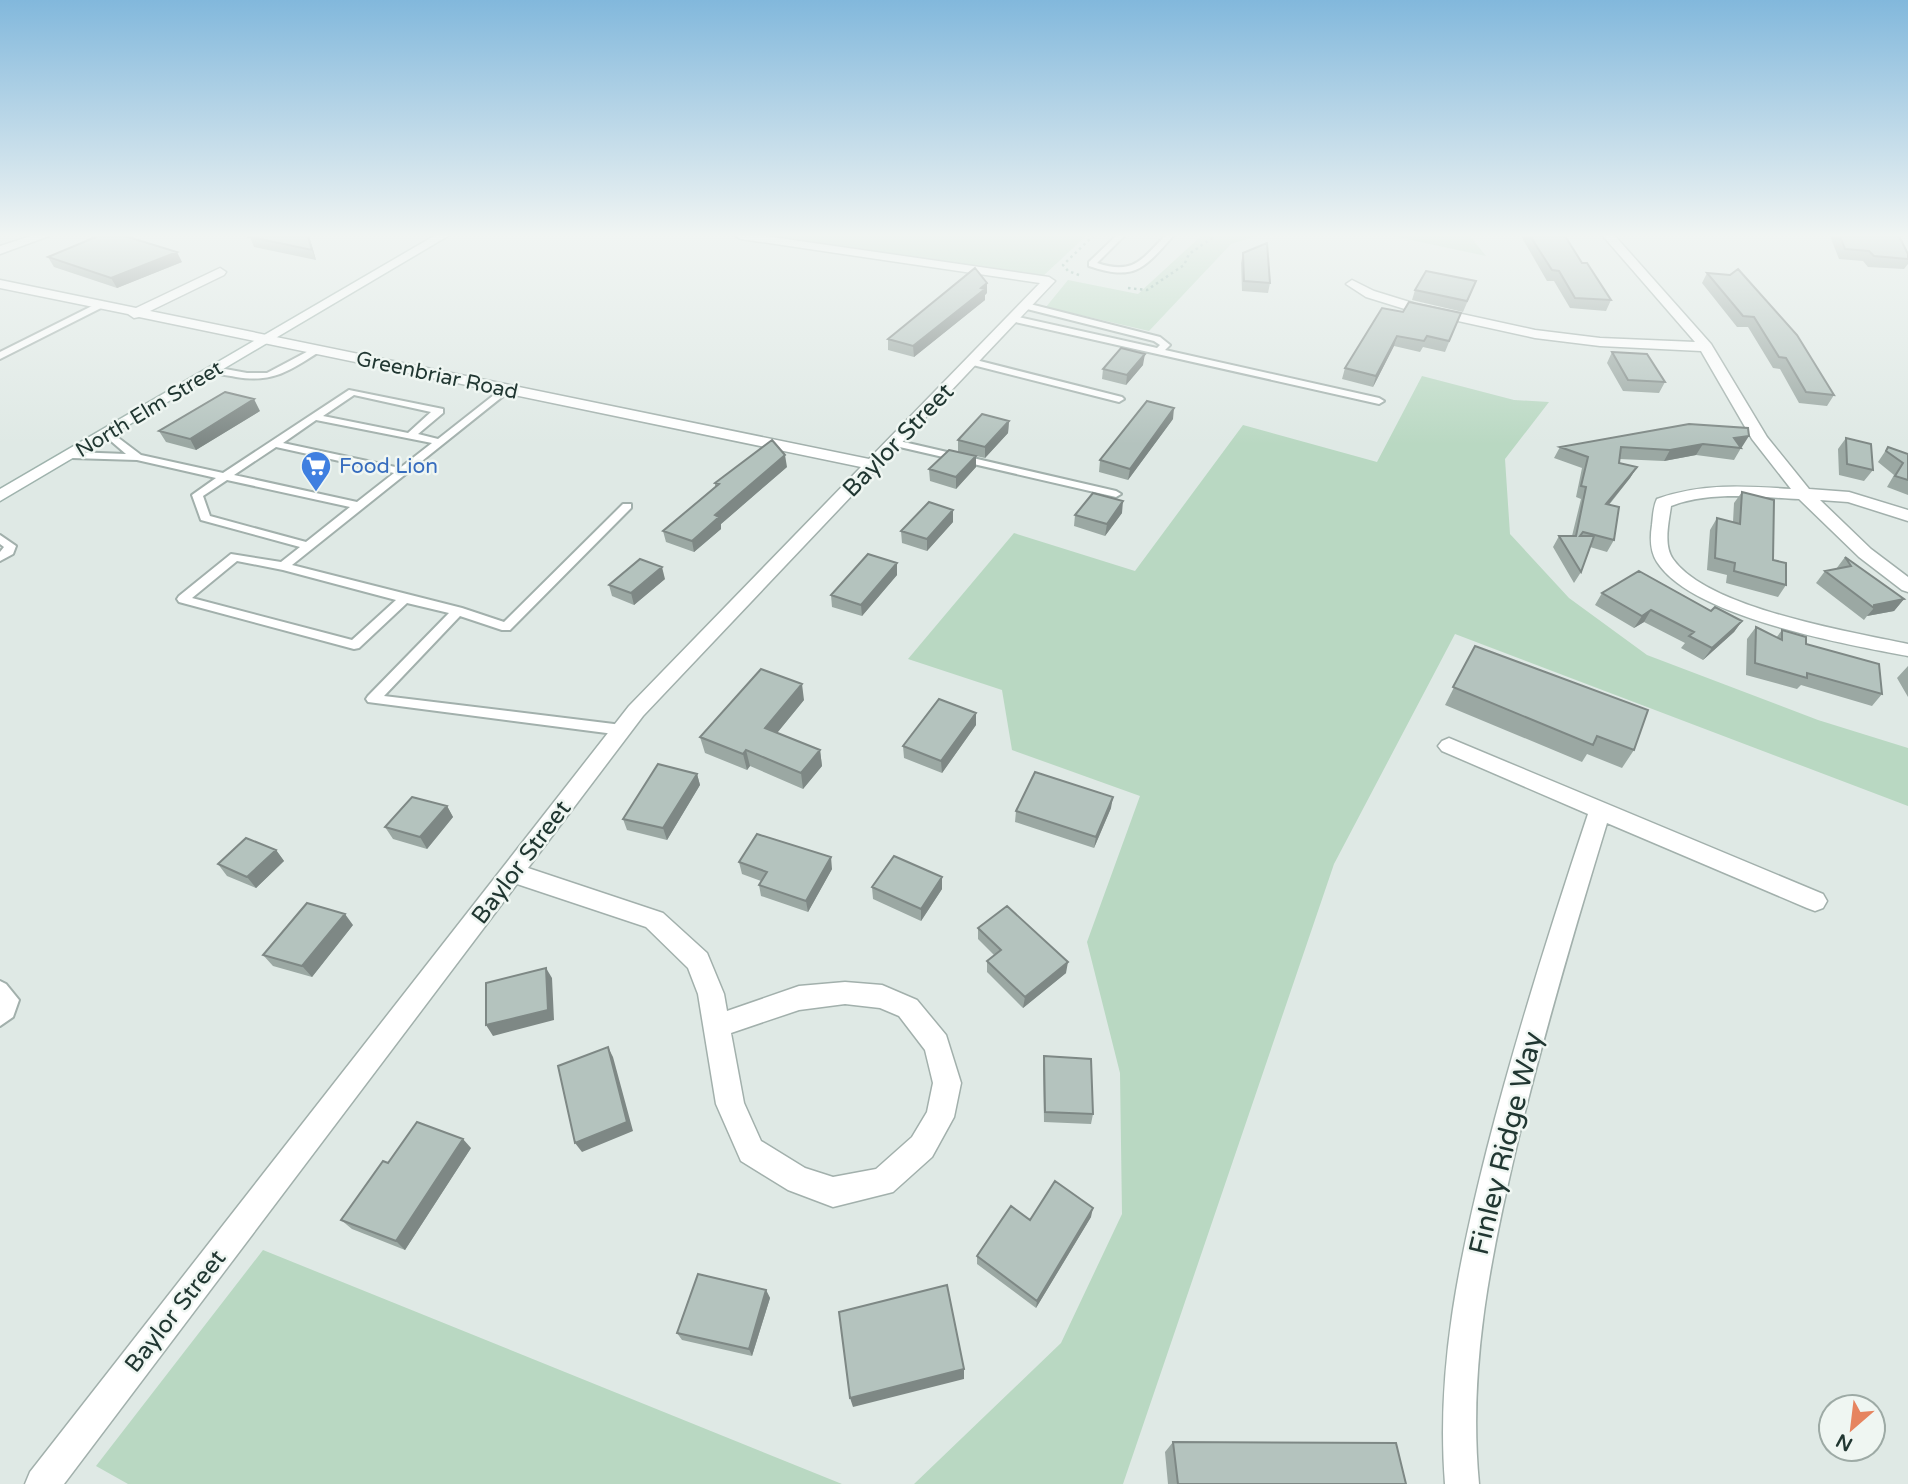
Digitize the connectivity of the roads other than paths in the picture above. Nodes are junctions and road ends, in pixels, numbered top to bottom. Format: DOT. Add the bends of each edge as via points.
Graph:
graph roads {
  1 [pos="96,305"];
  2 [pos="152,305"];
  3 [pos="324,305"];
  4 [pos="1026,305"];
  5 [pos="1407,305"];
  6 [pos="1670,305"];
  7 [pos="99,306"];
  8 [pos="1020,312"];
  9 [pos="134,314"];
  10 [pos="265,340"];
  11 [pos="1706,347"];
  12 [pos="316,350"];
  13 [pos="1159,352"];
  14 [pos="0,356"];
  15 [pos="972,362"];
  16 [pos="214,370"];
  17 [pos="507,389"];
  18 [pos="1118,399"];
  19 [pos="1379,401"];
  20 [pos="315,417"];
  21 [pos="108,433"];
  22 [pos="410,436"];
  23 [pos="440,442"];
  24 [pos="895,443"];
  25 [pos="275,444"];
  26 [pos="72,454"];
  27 [pos="137,457"];
  28 [pos="875,465"];
  29 [pos="402,472"];
  30 [pos="226,476"];
  31 [pos="1116,494"];
  32 [pos="1804,494"];
  33 [pos="0,496"];
  34 [pos="360,506"];
  35 [pos="627,506"];
  36 [pos="1908,516"];
  37 [pos="0,538"];
  38 [pos="309,546"];
  39 [pos="0,557"];
  40 [pos="283,566"];
  41 [pos="1908,586"];
  42 [pos="405,598"];
  43 [pos="458,611"];
  44 [pos="1908,650"];
  45 [pos="622,730"];
  46 [pos="1449,746"];
  47 [pos="1600,811"];
  48 [pos="513,873"];
  49 [pos="1815,901"];
  50 [pos="0,989"];
  51 [pos="0,1018"];
  52 [pos="717,1026"];
  53 [pos="42,1484"];
  54 [pos="1462,1484"];
  1 -- 7 [label="street, Greenbriar Road"];
  2 -- 9 [label="street"];
  3 -- 10 [label="street, North Elm Street"];
  4 -- 8 [label="street, Baylor Street"];
  5 -- 11 [label="street" via="1535,334"];
  6 -- 11 [label="street"];
  7 -- 9 [label="street, Greenbriar Road"];
  7 -- 14 [label="lane"];
  8 -- 13 [label="lane"];
  8 -- 13 [label="lane" via="1157,339 1165,345"];
  8 -- 15 [label="street, Baylor Street"];
  9 -- 10 [label="street, Greenbriar Road"];
  10 -- 12 [label="street, Greenbriar Road"];
  10 -- 16 [label="street, North Elm Street"];
  11 -- 32 [label="street" via="1760,439"];
  12 -- 16 [label="lane" via="267,378"];
  12 -- 17 [label="street, Greenbriar Road"];
  13 -- 19 [label="lane"];
  15 -- 18 [label="lane"];
  15 -- 24 [label="street, Baylor Street"];
  16 -- 21 [label="street, North Elm Street"];
  17 -- 23 [label="lane"];
  17 -- 28 [label="street, Greenbriar Road"];
  20 -- 22 [label="lane"];
  20 -- 22 [label="lane" via="352,392 439,411"];
  20 -- 25 [label="lane"];
  21 -- 26 [label="street, North Elm Street"];
  21 -- 27 [label="lane"];
  22 -- 23 [label="lane"];
  23 -- 29 [label="lane"];
  24 -- 28 [label="street, Baylor Street"];
  24 -- 31 [label="lane"];
  25 -- 29 [label="lane"];
  25 -- 30 [label="lane"];
  26 -- 27 [label="lane"];
  26 -- 33 [label="street, North Elm Street"];
  27 -- 30 [label="lane"];
  28 -- 45 [label="street, Baylor Street"];
  29 -- 34 [label="lane"];
  30 -- 34 [label="lane"];
  30 -- 38 [label="lane" via="197,495 205,518"];
  32 -- 36 [label="street" via="1849,497"];
  32 -- 41 [label="street" via="1865,553"];
  32 -- 44 [label="street" via="1687,494 1663,503 1660,533 1664,561 1688,583 1737,607"];
  34 -- 38 [label="lane"];
  35 -- 43 [label="lane" via="506,627"];
  37 -- 39 [label="lane" via="10,546"];
  38 -- 40 [label="lane"];
  40 -- 42 [label="lane"];
  40 -- 42 [label="lane" via="235,557 183,599 354,645"];
  42 -- 43 [label="lane"];
  43 -- 45 [label="lane" via="373,699"];
  45 -- 48 [label="street, Baylor Street"];
  46 -- 47 [label="street"];
  47 -- 49 [label="street"];
  47 -- 54 [label="street, Finley Ridge Way" via="1512,1104 1474,1263 1462,1346 1457,1444"];
  48 -- 52 [label="street" via="653,920 698,961"];
  48 -- 53 [label="street, Baylor Street"];
  50 -- 51 [label="lane" via="10,1000"];
  52 -- 52 [label="street" via="730,1104 751,1151 798,1181 833,1192 883,1182 922,1147 940,1117 947,1083 937,1044 908,1008 882,997 845,993 799,998"];
}
